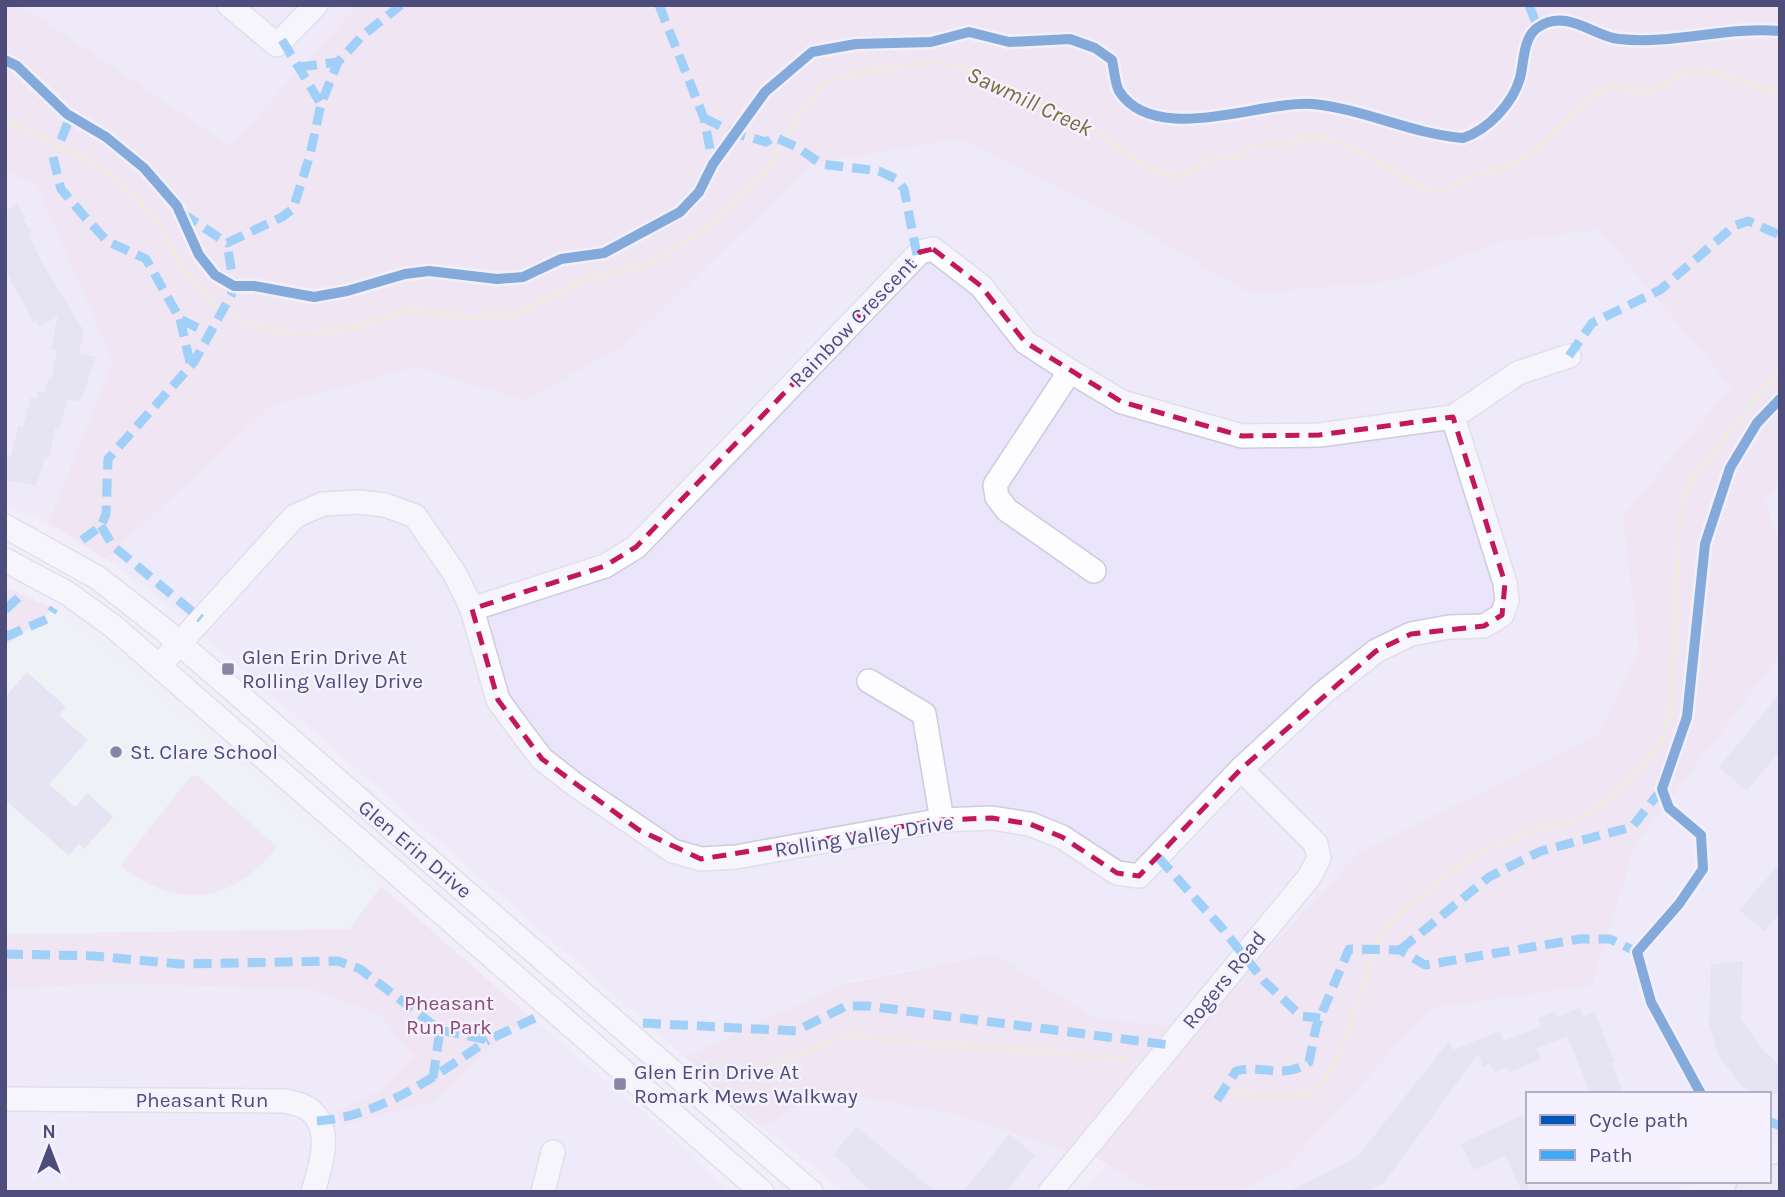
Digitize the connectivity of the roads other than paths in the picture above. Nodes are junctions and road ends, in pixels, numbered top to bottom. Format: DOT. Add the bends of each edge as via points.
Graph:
graph roads {
  1 [pos="229,5"];
  2 [pos="316,5"];
  3 [pos="1569,356"];
  4 [pos="1070,371"];
  5 [pos="1452,417"];
  6 [pos="5,526"];
  7 [pos="7,561"];
  8 [pos="1094,572"];
  9 [pos="471,609"];
  10 [pos="180,643"];
  11 [pos="159,666"];
  12 [pos="869,681"];
  13 [pos="1241,769"];
  14 [pos="942,820"];
  15 [pos="5,1099"];
  16 [pos="553,1152"];
  17 [pos="313,1192"];
  18 [pos="544,1192"];
  19 [pos="762,1192"];
  20 [pos="811,1192"];
  21 [pos="1050,1192"];
  1 -- 2 [label="street" via="277,45"];
  3 -- 5 [label="street, Rainbow Crescent" via="1518,373"];
  4 -- 5 [label="street, Rainbow Crescent" via="1122,402 1242,436 1320,435"];
  4 -- 8 [label="street" via="995,485 1007,510"];
  4 -- 9 [label="street, Rainbow Crescent" via="1025,342 981,286 945,257 933,249 920,252 636,547 605,566"];
  5 -- 13 [label="street, Rolling Valley Drive" via="1505,583 1507,601 1502,615 1484,625 1411,634 1376,651"];
  6 -- 10 [label="street, Glen Erin Drive" via="98,578"];
  7 -- 11 [label="street, Glen Erin Drive" via="84,606"];
  9 -- 10 [label="street, Rolling Valley Drive" via="435,541 415,516 386,505 323,504 295,516"];
  9 -- 14 [label="street, Rolling Valley Drive" via="498,700 542,759 673,851 701,859 736,857"];
  10 -- 11 [label="street, Rolling Valley Drive"];
  10 -- 20 [label="street, Glen Erin Drive"];
  11 -- 19 [label="street, Glen Erin Drive"];
  12 -- 14 [label="street" via="924,714"];
  13 -- 14 [label="street, Rolling Valley Drive" via="1139,876 1117,873 1062,837 1030,824 992,818"];
  13 -- 21 [label="street, Rogers Road" via="1316,844 1319,858 1310,876"];
  15 -- 17 [label="street, Pheasant Run" via="286,1101 308,1108 321,1126 323,1161"];
  16 -- 18 [label="street"];
}
